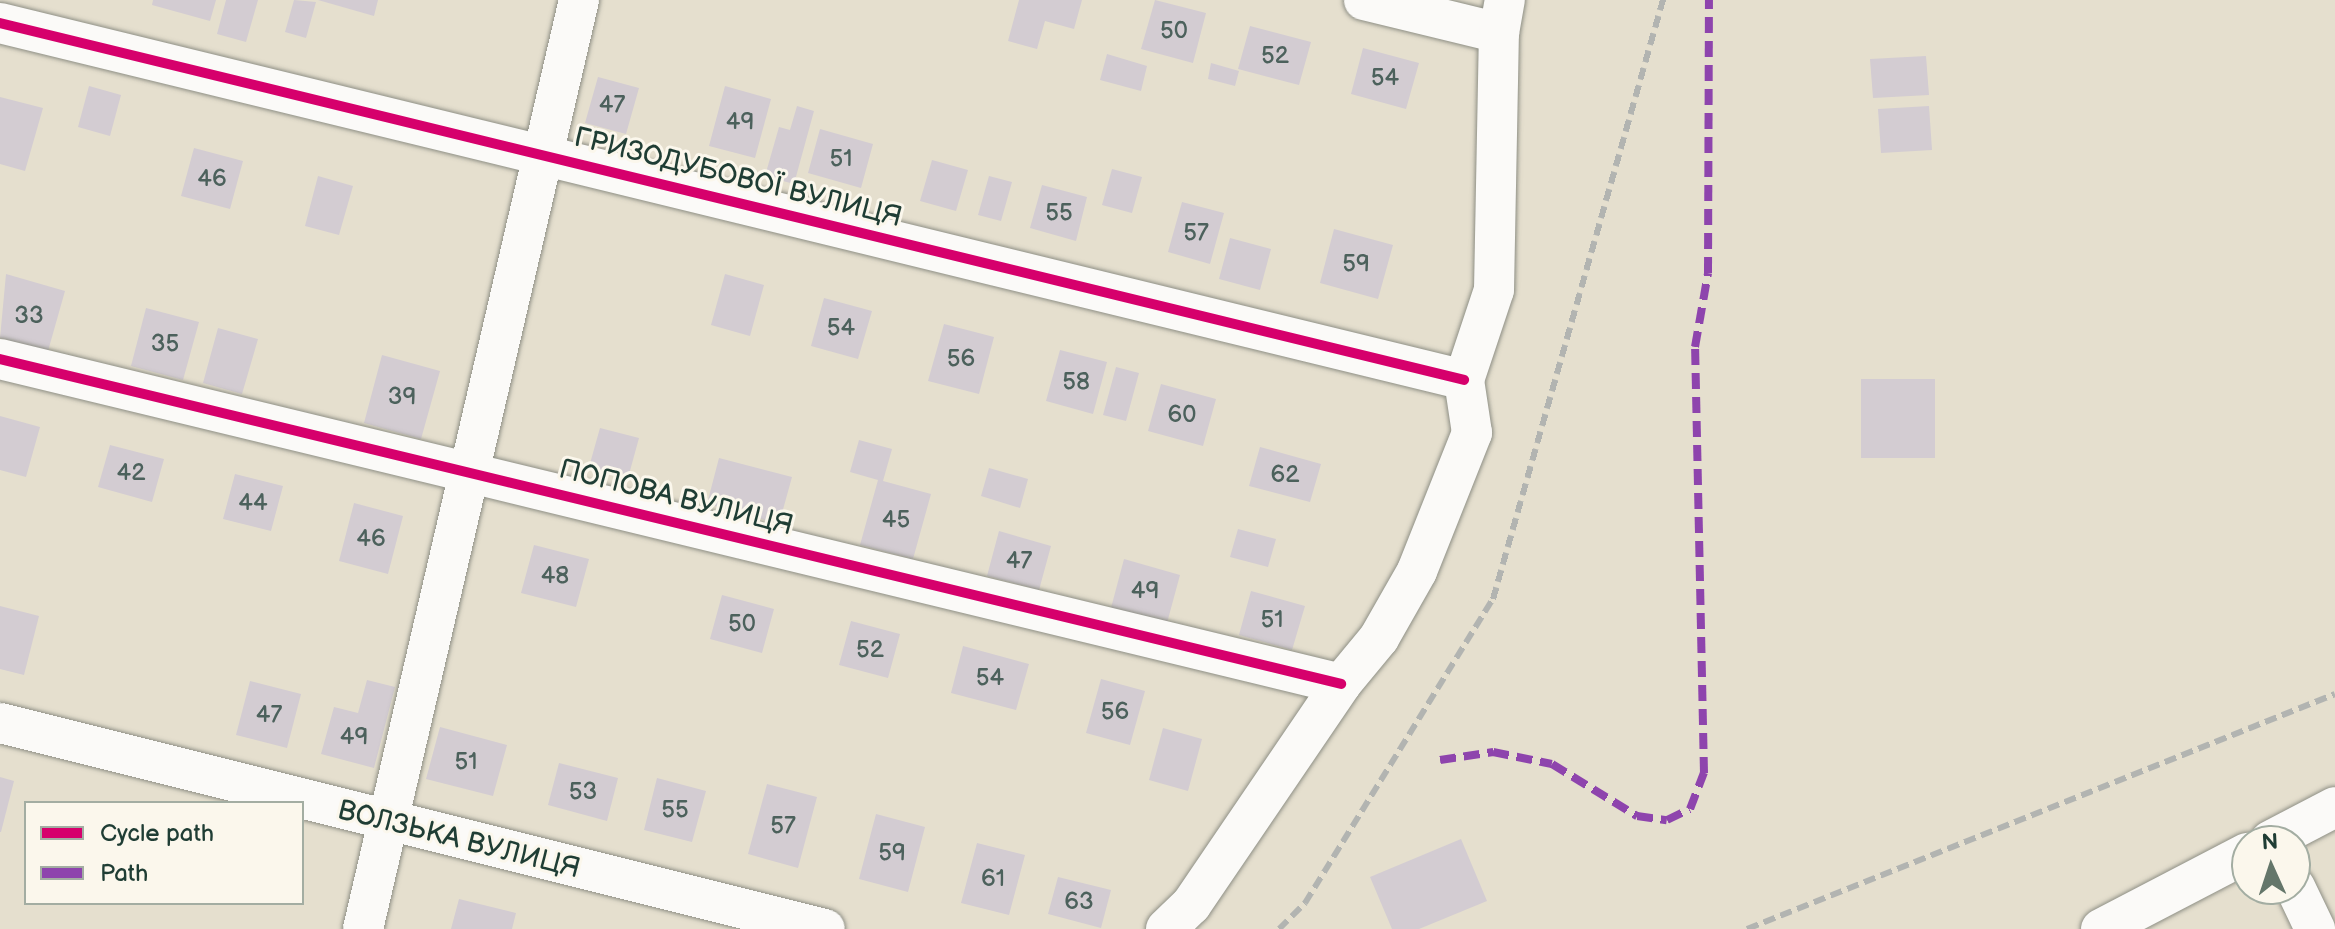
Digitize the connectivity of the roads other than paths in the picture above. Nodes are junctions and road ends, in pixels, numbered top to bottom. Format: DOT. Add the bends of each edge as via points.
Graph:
graph roads {
  1 [pos="579,0"];
  2 [pos="1364,0"];
  3 [pos="1502,16"];
  4 [pos="0,23"];
  5 [pos="542,155"];
  6 [pos="0,359"];
  7 [pos="1464,380"];
  8 [pos="467,472"];
  9 [pos="1341,684"];
  10 [pos="0,723"];
  11 [pos="303,801"];
  12 [pos="304,801"];
  13 [pos="2335,807"];
  14 [pos="385,822"];
  15 [pos="2302,825"];
  16 [pos="2231,862"];
  17 [pos="2304,905"];
  18 [pos="2110,927"];
  19 [pos="363,929"];
  20 [pos="825,929"];
  21 [pos="1166,929"];
  22 [pos="2315,929"];
  1 -- 5 [label="street"];
  2 -- 3 [label="street"];
  3 -- 7 [label="street" via="1494,290"];
  4 -- 5 [label="street, ГРИЗОДУБОВОЇ ВУЛИЦЯ"];
  5 -- 7 [label="street, ГРИЗОДУБОВОЇ ВУЛИЦЯ"];
  5 -- 8 [label="street"];
  6 -- 8 [label="street, ПОПОВА ВУЛИЦЯ"];
  7 -- 9 [label="street" via="1472,433 1444,506 1417,571 1379,638"];
  8 -- 9 [label="street, ПОПОВА ВУЛИЦЯ"];
  8 -- 14 [label="street"];
  9 -- 21 [label="street" via="1191,905"];
  10 -- 11 [label="street, ВОЛЗЬКА ВУЛИЦЯ"];
  12 -- 14 [label="street, ВОЛЗЬКА ВУЛИЦЯ"];
  13 -- 15 [label="street"];
  14 -- 19 [label="street"];
  14 -- 20 [label="street, ВОЛЗЬКА ВУЛИЦЯ"];
  16 -- 18 [label="street"];
  17 -- 22 [label="street"];
}
